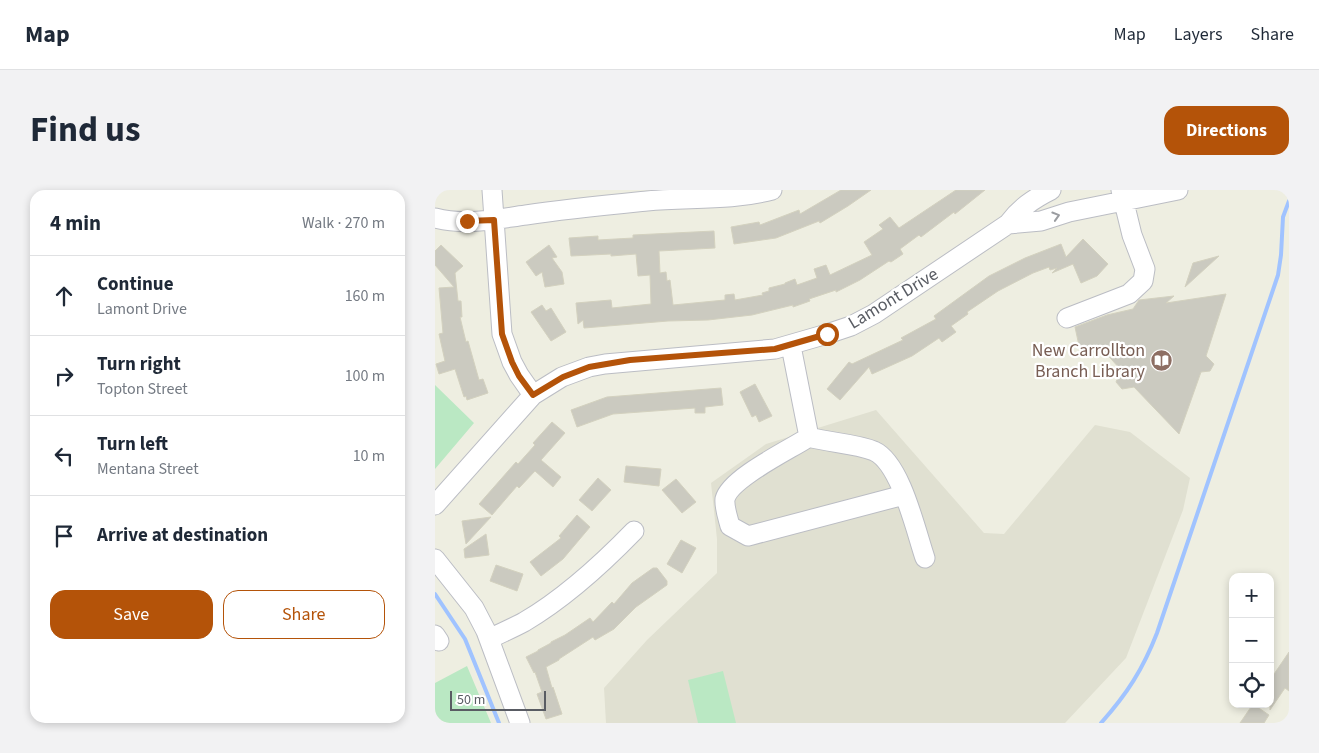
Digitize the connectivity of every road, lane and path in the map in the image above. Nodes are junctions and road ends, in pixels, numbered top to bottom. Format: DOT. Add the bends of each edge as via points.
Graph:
graph roads {
  1 [pos="492,190"];
  2 [pos="772,190"];
  3 [pos="1051,190"];
  4 [pos="1178,190"];
  5 [pos="1122,196"];
  6 [pos="435,218"];
  7 [pos="494,220"];
  8 [pos="1008,224"];
  9 [pos="1067,318"];
  10 [pos="791,346"];
  11 [pos="533,395"];
  12 [pos="809,437"];
  13 [pos="904,495"];
  14 [pos="435,505"];
  15 [pos="634,531"];
  16 [pos="925,558"];
  17 [pos="435,559"];
  18 [pos="489,639"];
  19 [pos="520,723"];
  1 -- 7 [label="street"];
  2 -- 7 [label="street" via="741,196 649,201"];
  3 -- 8 [label="street, Lamont Drive" via="1033,199"];
  4 -- 5 [label="street, Lamont Drive"];
  8 -- 5 [label="street, Lamont Drive, one-way" via="1041,221"];
  5 -- 9 [label="street" via="1145,269 1143,281 1129,294"];
  6 -- 7 [label="street"];
  7 -- 11 [label="street" via="502,334 519,376"];
  8 -- 10 [label="street, Lamont Drive" via="874,314 851,326"];
  10 -- 11 [label="street, Lamont Drive" via="589,367 563,377"];
  10 -- 12 [label="street"];
  11 -- 14 [label="street, Lamont Drive"];
  12 -- 13 [label="street" via="875,452 892,468"];
  12 -- 13 [label="street" via="755,469 731,489 725,498 730,526 748,536"];
  13 -- 16 [label="street"];
  15 -- 18 [label="street" via="572,588 524,622"];
  17 -- 18 [label="street" via="474,608"];
  18 -- 19 [label="street"];
}
